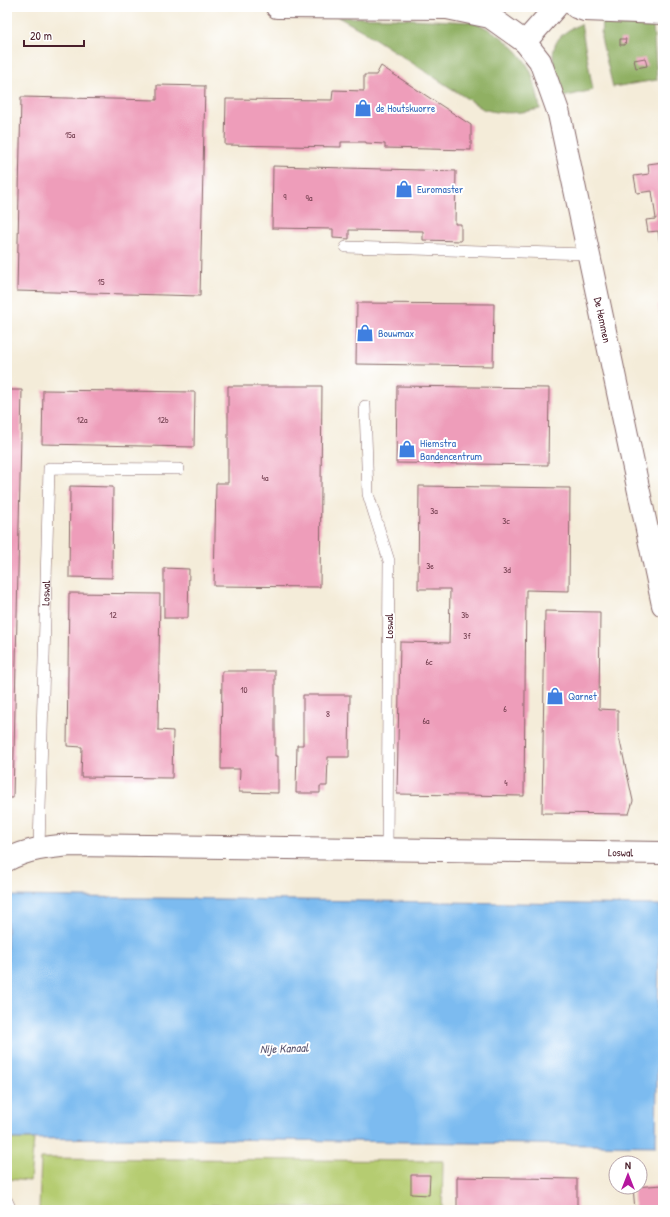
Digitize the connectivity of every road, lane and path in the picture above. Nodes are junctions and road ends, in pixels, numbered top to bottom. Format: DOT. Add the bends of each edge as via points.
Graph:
graph roads {
  1 [pos="277,7"];
  2 [pos="556,7"];
  3 [pos="576,7"];
  4 [pos="663,13"];
  5 [pos="525,42"];
  6 [pos="346,248"];
  7 [pos="588,254"];
  8 [pos="365,406"];
  9 [pos="179,469"];
  10 [pos="663,605"];
  11 [pos="39,848"];
  12 [pos="387,850"];
  13 [pos="663,853"];
  14 [pos="10,856"];
  15 [pos="7,1201"];
  16 [pos="11,1210"];
  1 -- 5 [label="street, De Hemmen" via="447,8 490,17"];
  2 -- 5 [label="street"];
  3 -- 4 [label="street" via="585,10"];
  5 -- 7 [label="street, De Hemmen" via="540,61 559,114"];
  6 -- 7 [label="lane"];
  7 -- 10 [label="street, De Hemmen"];
  8 -- 12 [label="lane, Loswal" via="368,494 389,561"];
  9 -- 11 [label="lane, Loswal" via="49,468"];
  11 -- 12 [label="street, Loswal" via="71,845"];
  11 -- 14 [label="street, Loswal"];
  12 -- 13 [label="street, Loswal"];
  15 -- 16 [label="lane"];
}
